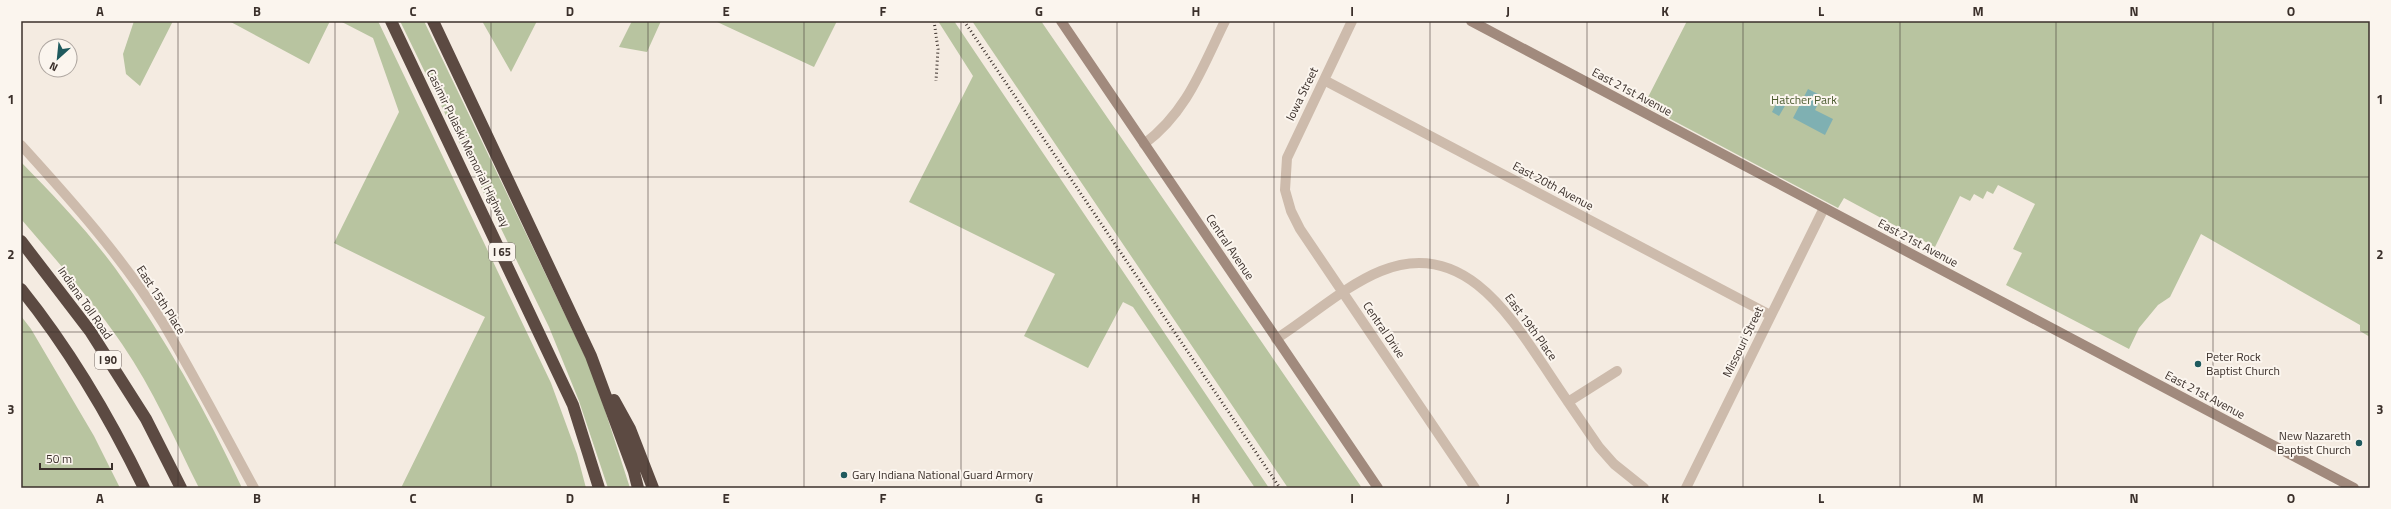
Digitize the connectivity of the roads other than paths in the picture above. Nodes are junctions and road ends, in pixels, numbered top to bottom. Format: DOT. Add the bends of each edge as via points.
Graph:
graph roads {
  1 [pos="391,21"];
  2 [pos="433,21"];
  3 [pos="1061,21"];
  4 [pos="1225,21"];
  5 [pos="1352,21"];
  6 [pos="1470,21"];
  7 [pos="1324,80"];
  8 [pos="1144,144"];
  9 [pos="21,145"];
  10 [pos="1284,181"];
  11 [pos="1824,208"];
  12 [pos="21,241"];
  13 [pos="21,289"];
  14 [pos="1343,294"];
  15 [pos="1770,315"];
  16 [pos="1276,339"];
  17 [pos="591,356"];
  18 [pos="1617,371"];
  19 [pos="1568,402"];
  20 [pos="144,488"];
  21 [pos="181,488"];
  22 [pos="254,488"];
  23 [pos="599,488"];
  24 [pos="638,488"];
  25 [pos="653,488"];
  26 [pos="1378,488"];
  27 [pos="1475,488"];
  28 [pos="1644,488"];
  29 [pos="1686,488"];
  30 [pos="2354,488"];
  1 -- 23 [label="highway, Casimir Pulaski Memorial Highway / I 65" via="573,405"];
  2 -- 17 [label="highway, Casimir Pulaski Memorial Highway"];
  3 -- 8 [label="street, Central Avenue"];
  4 -- 8 [label="street" via="1178,112 1166,127"];
  5 -- 7 [label="street, Iowa Street"];
  6 -- 11 [label="street, East 21st Avenue"];
  7 -- 10 [label="street, Iowa Street" via="1290,151"];
  7 -- 15 [label="street, East 20th Avenue"];
  8 -- 16 [label="street, Central Avenue"];
  9 -- 22 [label="street, East 15th Place" via="90,224 162,322"];
  10 -- 14 [label="street, Central Drive" via="1288,205 1295,220"];
  11 -- 15 [label="street, Missouri Street"];
  11 -- 30 [label="street, East 21st Avenue"];
  12 -- 21 [label="highway, Indiana Toll Road / I 90" via="90,331 146,420"];
  13 -- 20 [label="highway, I 90" via="79,370"];
  14 -- 16 [label="street, East 19th Place"];
  14 -- 19 [label="street, East 19th Place" via="1370,276 1404,264 1430,264 1458,272 1484,288 1508,313"];
  14 -- 27 [label="street, Central Drive"];
  15 -- 29 [label="street, Missouri Street"];
  16 -- 26 [label="street, Central Avenue"];
  17 -- 24 [label="highway, Casimir Pulaski Memorial Highway"];
  17 -- 25 [label="highway" via="630,429"];
  18 -- 19 [label="street"];
  19 -- 28 [label="street, East 19th Place" via="1614,464"];
}
